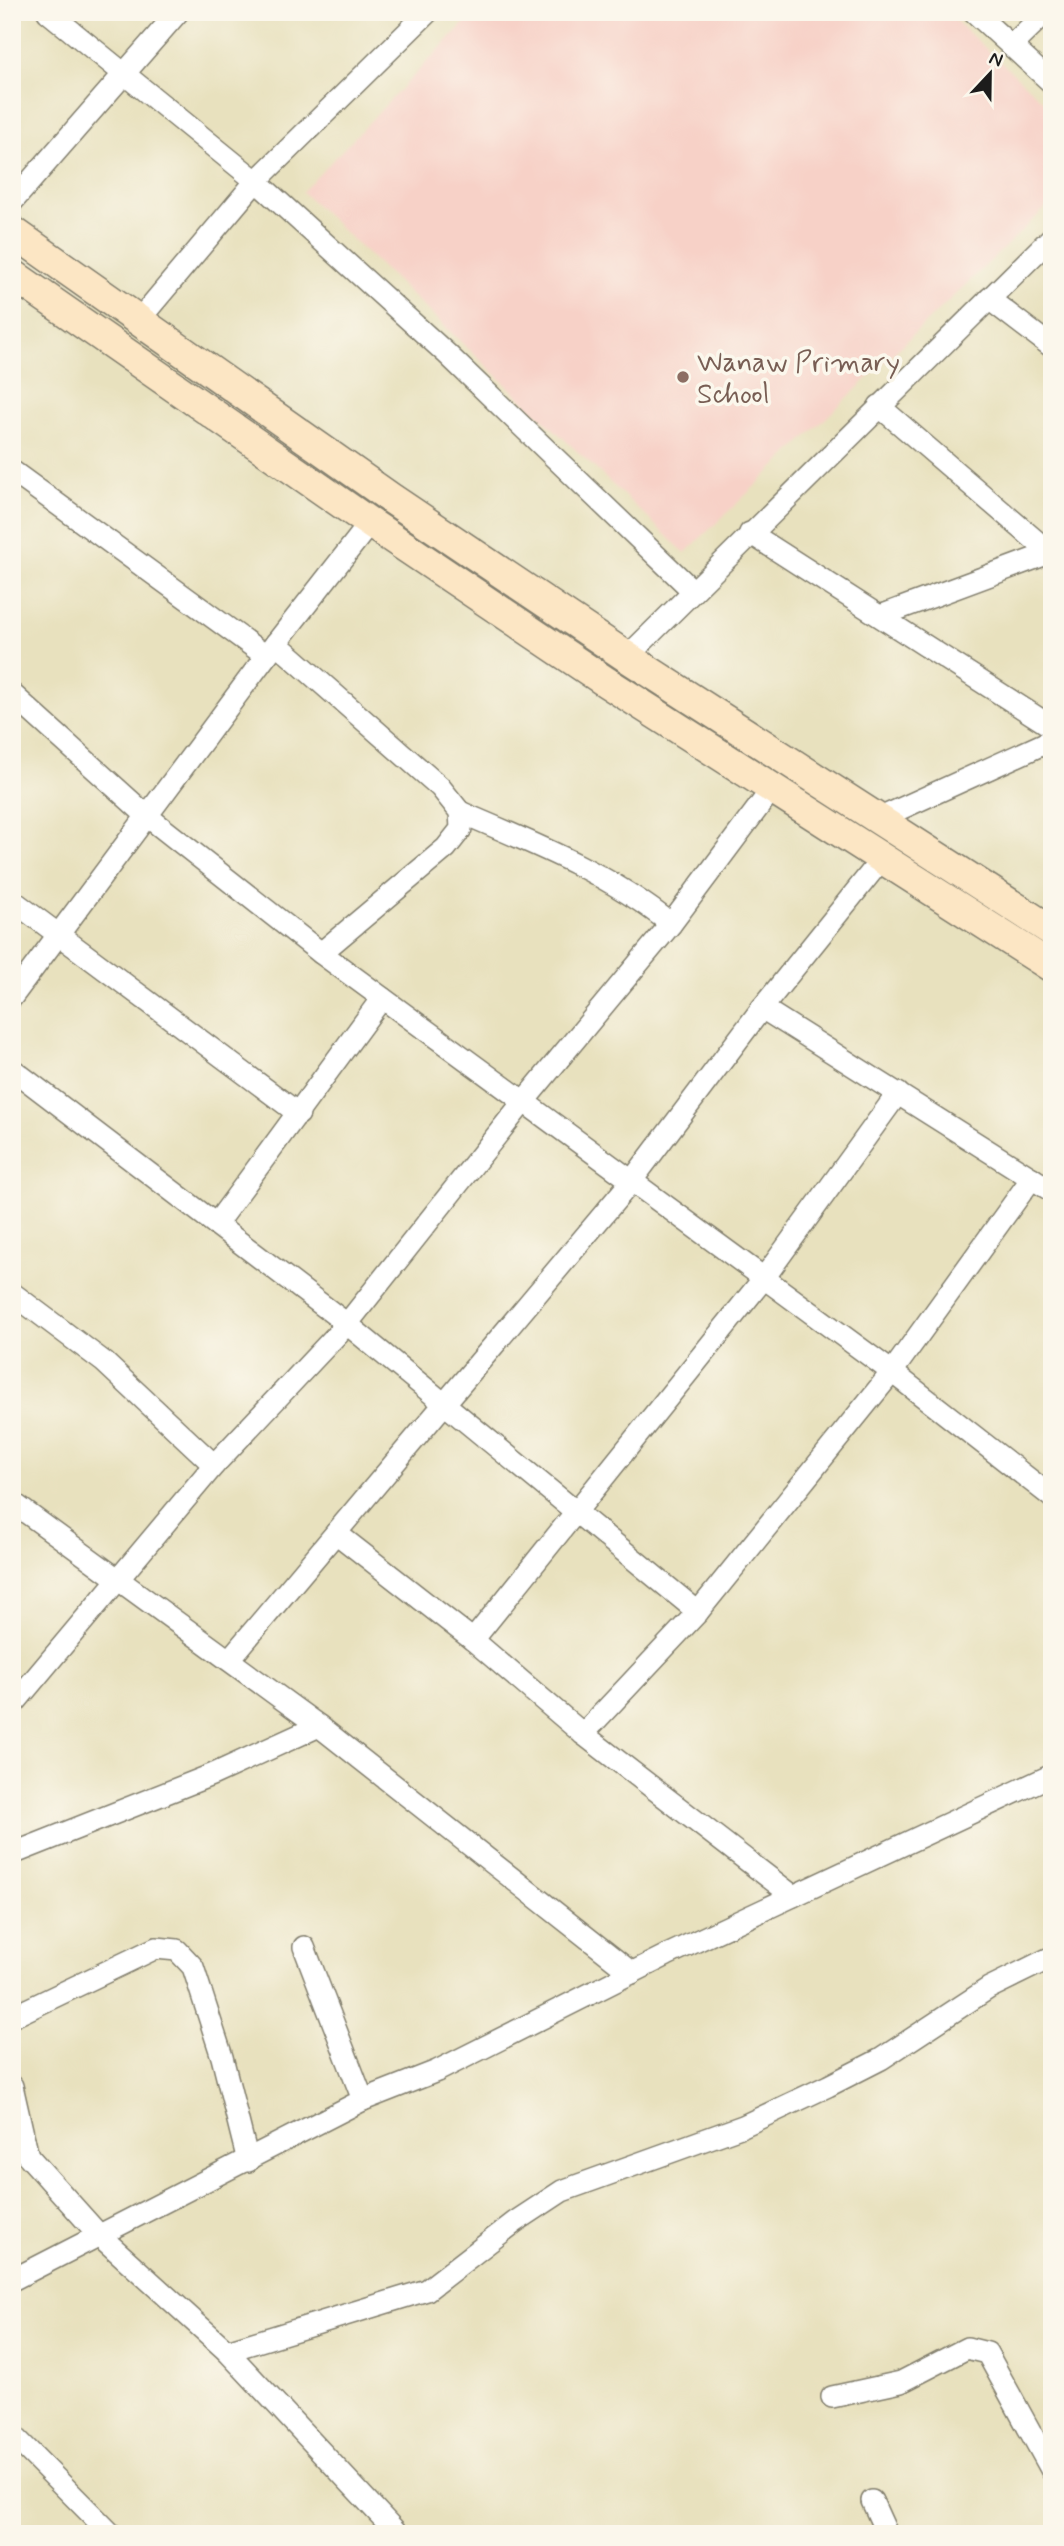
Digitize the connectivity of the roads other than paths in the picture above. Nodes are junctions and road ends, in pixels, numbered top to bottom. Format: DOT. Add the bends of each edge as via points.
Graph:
graph roads {
  1 [pos="48,12"];
  2 [pos="178,12"];
  3 [pos="428,12"];
  4 [pos="974,12"];
  5 [pos="1045,12"];
  6 [pos="1011,46"];
  7 [pos="126,74"];
  8 [pos="1052,83"];
  9 [pos="256,181"];
  10 [pos="12,202"];
  11 [pos="12,231"];
  12 [pos="1052,237"];
  13 [pos="12,274"];
  14 [pos="989,299"];
  15 [pos="138,321"];
  16 [pos="1052,347"];
  17 [pos="879,406"];
  18 [pos="12,471"];
  19 [pos="370,523"];
  20 [pos="750,533"];
  21 [pos="1050,552"];
  22 [pos="692,590"];
  23 [pos="880,616"];
  24 [pos="271,650"];
  25 [pos="627,657"];
  26 [pos="12,694"];
  27 [pos="1052,727"];
  28 [pos="1052,740"];
  29 [pos="772,789"];
  30 [pos="460,812"];
  31 [pos="147,816"];
  32 [pos="878,819"];
  33 [pos="881,860"];
  34 [pos="12,900"];
  35 [pos="671,924"];
  36 [pos="1052,931"];
  37 [pos="58,936"];
  38 [pos="321,953"];
  39 [pos="1052,967"];
  40 [pos="12,997"];
  41 [pos="382,999"];
  42 [pos="762,1008"];
  43 [pos="12,1069"];
  44 [pos="898,1093"];
  45 [pos="524,1101"];
  46 [pos="299,1114"];
  47 [pos="1032,1178"];
  48 [pos="630,1183"];
  49 [pos="1052,1191"];
  50 [pos="216,1224"];
  51 [pos="764,1278"];
  52 [pos="12,1293"];
  53 [pos="347,1324"];
  54 [pos="892,1372"];
  55 [pos="444,1405"];
  56 [pos="214,1465"];
  57 [pos="1052,1497"];
  58 [pos="16,1509"];
  59 [pos="575,1512"];
  60 [pos="336,1533"];
  61 [pos="118,1579"];
  62 [pos="698,1612"];
  63 [pos="473,1640"];
  64 [pos="229,1660"];
  65 [pos="12,1706"];
  66 [pos="319,1726"];
  67 [pos="583,1734"];
  68 [pos="1052,1774"];
  69 [pos="12,1854"];
  70 [pos="793,1896"];
  71 [pos="304,1947"];
  72 [pos="1052,1957"];
  73 [pos="632,1973"];
  74 [pos="12,2017"];
  75 [pos="12,2085"];
  76 [pos="363,2100"];
  77 [pos="12,2138"];
  78 [pos="27,2154"];
  79 [pos="248,2161"];
  80 [pos="99,2235"];
  81 [pos="12,2280"];
  82 [pos="227,2351"];
  83 [pos="832,2397"];
  84 [pos="12,2434"];
  85 [pos="1052,2470"];
  86 [pos="872,2501"];
  87 [pos="111,2534"];
  88 [pos="398,2534"];
  89 [pos="887,2534"];
  1 -- 7 [label="street"];
  2 -- 7 [label="street"];
  3 -- 9 [label="street"];
  4 -- 6 [label="street"];
  5 -- 6 [label="street"];
  6 -- 8 [label="street"];
  7 -- 9 [label="street"];
  7 -- 10 [label="street"];
  9 -- 15 [label="street"];
  9 -- 22 [label="street" via="447,354"];
  11 -- 15 [label="main road"];
  12 -- 14 [label="street"];
  13 -- 19 [label="main road"];
  14 -- 16 [label="street"];
  14 -- 17 [label="street"];
  15 -- 25 [label="main road"];
  17 -- 20 [label="street"];
  17 -- 21 [label="street"];
  18 -- 24 [label="street"];
  19 -- 24 [label="street"];
  19 -- 29 [label="main road"];
  20 -- 22 [label="street"];
  20 -- 23 [label="street"];
  21 -- 23 [label="street"];
  22 -- 25 [label="street"];
  23 -- 27 [label="street"];
  24 -- 30 [label="street" via="440,788"];
  24 -- 31 [label="street"];
  25 -- 32 [label="main road"];
  26 -- 31 [label="street"];
  28 -- 32 [label="street"];
  29 -- 33 [label="main road"];
  29 -- 35 [label="street"];
  30 -- 35 [label="street" via="600,874 638,896"];
  30 -- 38 [label="street" via="461,829 446,848"];
  31 -- 37 [label="street"];
  31 -- 38 [label="street"];
  32 -- 36 [label="main road"];
  33 -- 39 [label="main road"];
  33 -- 42 [label="street"];
  34 -- 37 [label="street"];
  35 -- 45 [label="street"];
  37 -- 40 [label="street"];
  37 -- 46 [label="street"];
  38 -- 41 [label="street"];
  41 -- 45 [label="street"];
  41 -- 46 [label="street"];
  42 -- 44 [label="street"];
  42 -- 48 [label="street"];
  43 -- 50 [label="street"];
  44 -- 47 [label="street"];
  44 -- 51 [label="street"];
  45 -- 48 [label="street"];
  45 -- 53 [label="street"];
  46 -- 50 [label="street"];
  47 -- 49 [label="street"];
  47 -- 54 [label="street"];
  48 -- 51 [label="street"];
  48 -- 55 [label="street"];
  50 -- 53 [label="street"];
  51 -- 54 [label="street"];
  51 -- 59 [label="street"];
  52 -- 56 [label="street" via="104,1362"];
  53 -- 55 [label="street"];
  53 -- 56 [label="street"];
  54 -- 57 [label="street"];
  54 -- 62 [label="street"];
  55 -- 59 [label="street"];
  55 -- 60 [label="street"];
  56 -- 61 [label="street"];
  58 -- 61 [label="street"];
  59 -- 62 [label="street"];
  59 -- 63 [label="street"];
  60 -- 63 [label="street"];
  60 -- 64 [label="street"];
  61 -- 64 [label="street"];
  61 -- 65 [label="street"];
  62 -- 67 [label="street"];
  63 -- 67 [label="street"];
  64 -- 66 [label="street"];
  66 -- 69 [label="street" via="214,1774"];
  66 -- 73 [label="street"];
  67 -- 70 [label="street"];
  68 -- 70 [label="street"];
  70 -- 73 [label="street"];
  71 -- 76 [label="street"];
  72 -- 82 [label="street" via="989,1989 881,2059 828,2086 743,2126 562,2192 427,2290"];
  73 -- 76 [label="street" via="437,2071"];
  74 -- 79 [label="street" via="156,1948 177,1950 193,1967"];
  75 -- 78 [label="street"];
  76 -- 79 [label="street"];
  77 -- 78 [label="street"];
  78 -- 80 [label="street"];
  79 -- 80 [label="street"];
  80 -- 81 [label="street"];
  80 -- 82 [label="street"];
  82 -- 88 [label="street"];
  83 -- 85 [label="street" via="901,2382 967,2348 979,2349 988,2353"];
  84 -- 87 [label="street"];
  86 -- 89 [label="street"];
}
